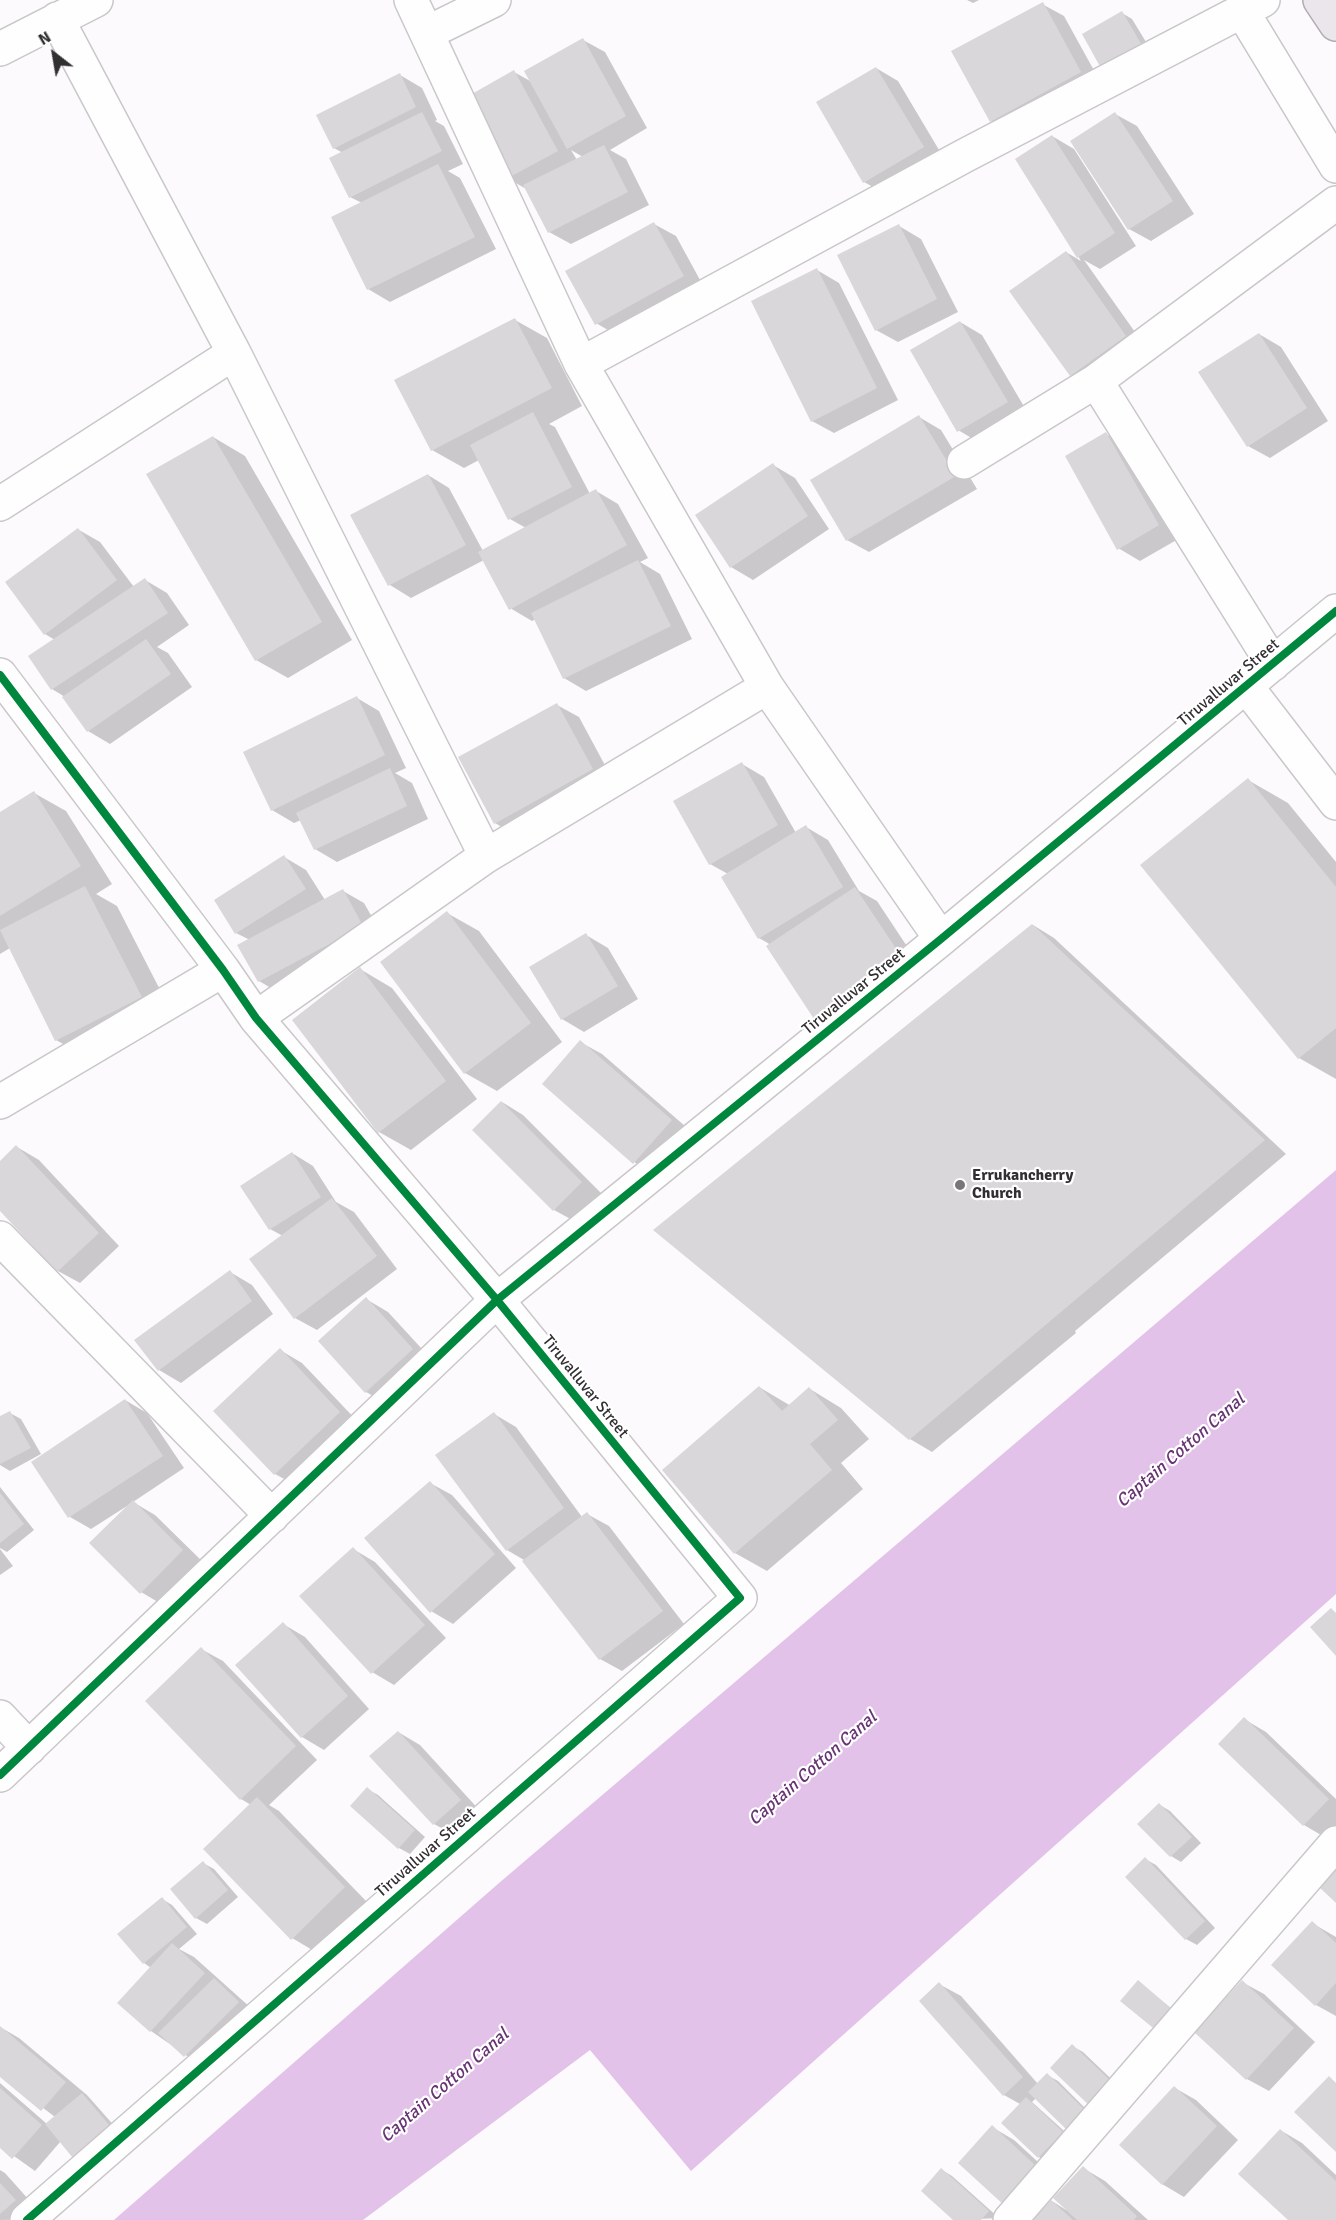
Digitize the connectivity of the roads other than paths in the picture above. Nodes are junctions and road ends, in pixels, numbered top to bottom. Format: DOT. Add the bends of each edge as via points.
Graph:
graph roads {
  1 [pos="96,0"];
  2 [pos="411,0"];
  3 [pos="494,0"];
  4 [pos="1320,0"];
  5 [pos="1252,5"];
  6 [pos="57,20"];
  7 [pos="1336,24"];
  8 [pos="427,33"];
  9 [pos="0,49"];
  10 [pos="1336,166"];
  11 [pos="1336,203"];
  12 [pos="234,353"];
  13 [pos="581,364"];
  14 [pos="1096,381"];
  15 [pos="964,462"];
  16 [pos="0,504"];
  17 [pos="1336,611"];
  18 [pos="1273,663"];
  19 [pos="0,675"];
  20 [pos="1246,686"];
  21 [pos="767,687"];
  22 [pos="1336,803"];
  23 [pos="486,856"];
  24 [pos="941,939"];
  25 [pos="223,970"];
  26 [pos="256,1018"];
  27 [pos="0,1102"];
  28 [pos="0,1238"];
  29 [pos="497,1300"];
  30 [pos="272,1516"];
  31 [pos="0,1717"];
  32 [pos="29,1748"];
  33 [pos="0,1775"];
  34 [pos="1336,1843"];
  35 [pos="27,2220"];
  36 [pos="1010,2220"];
  1 -- 6 [label="street"];
  2 -- 8 [label="street"];
  3 -- 8 [label="street"];
  4 -- 7 [label="main road"];
  5 -- 10 [label="street"];
  5 -- 13 [label="street"];
  6 -- 9 [label="street"];
  6 -- 12 [label="street"];
  8 -- 13 [label="street"];
  11 -- 14 [label="street"];
  12 -- 16 [label="street"];
  12 -- 23 [label="street"];
  13 -- 21 [label="street"];
  14 -- 15 [label="street"];
  14 -- 18 [label="street"];
  17 -- 18 [label="street, Tiruvalluvar Street"];
  18 -- 20 [label="street, Tiruvalluvar Street"];
  19 -- 25 [label="street"];
  20 -- 22 [label="street"];
  20 -- 24 [label="street, Tiruvalluvar Street"];
  21 -- 23 [label="street"];
  21 -- 24 [label="street"];
  23 -- 26 [label="street"];
  24 -- 29 [label="street, Tiruvalluvar Street"];
  25 -- 26 [label="street"];
  25 -- 27 [label="street"];
  26 -- 29 [label="street"];
  28 -- 30 [label="street"];
  29 -- 30 [label="street"];
  29 -- 35 [label="street, Tiruvalluvar Street" via="740,1598"];
  30 -- 32 [label="street"];
  31 -- 32 [label="street"];
  32 -- 33 [label="street"];
  34 -- 36 [label="street"];
}
